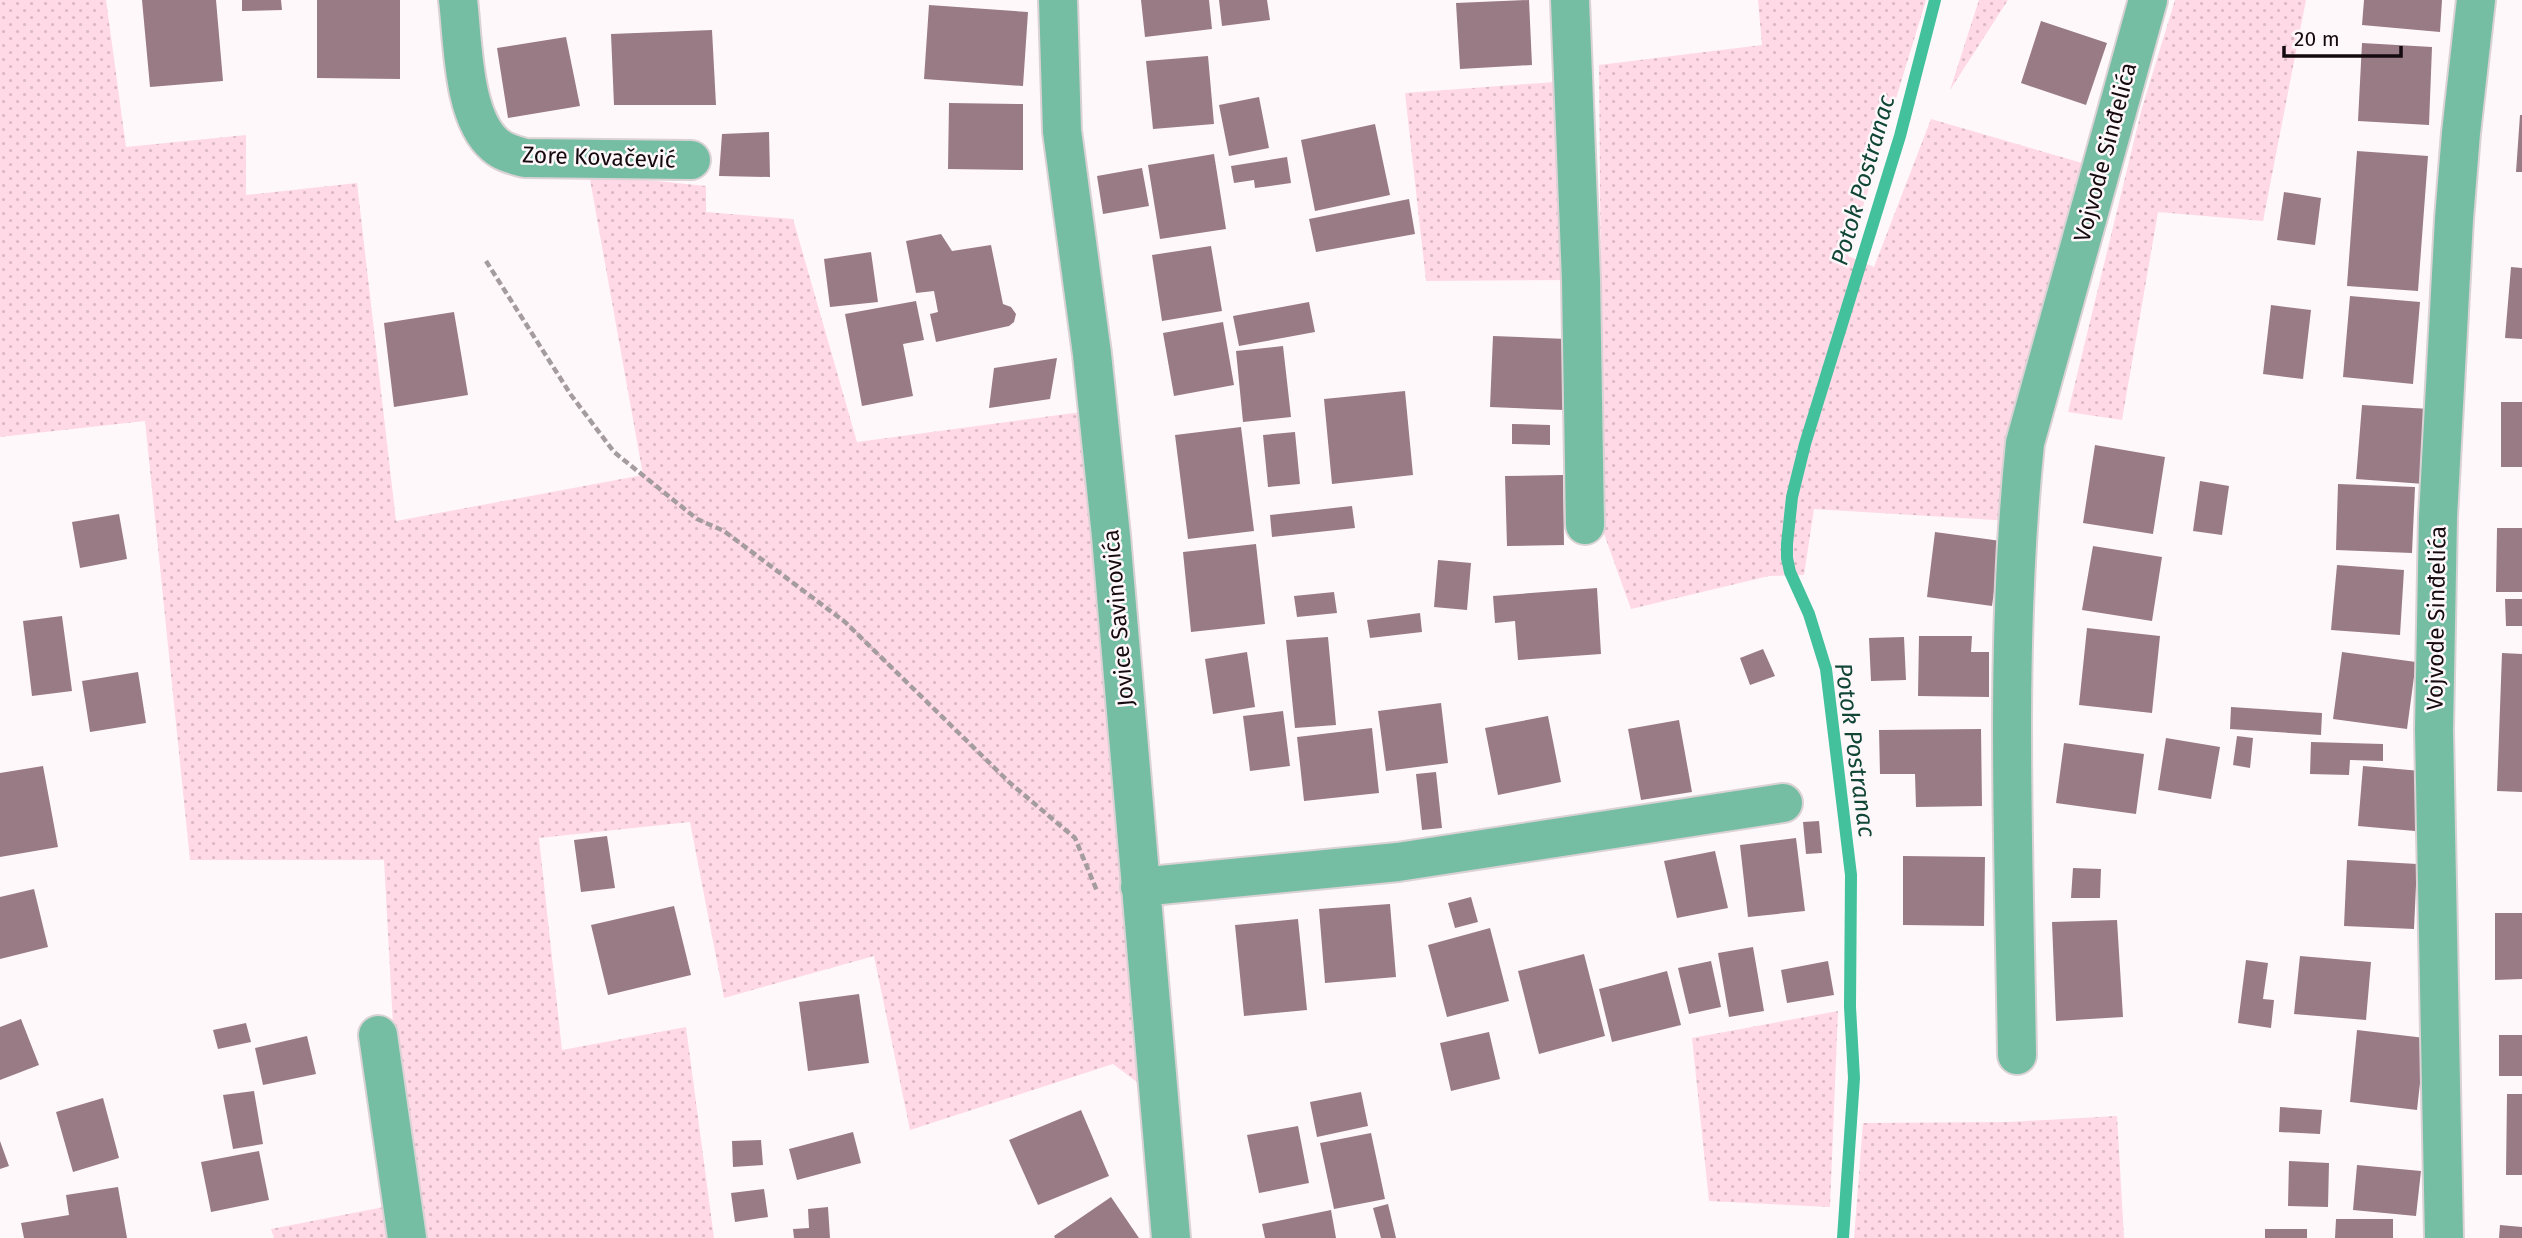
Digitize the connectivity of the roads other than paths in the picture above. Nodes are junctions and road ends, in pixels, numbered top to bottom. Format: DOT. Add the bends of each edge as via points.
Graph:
graph roads {
  1 [pos="458,0"];
  2 [pos="1058,0"];
  3 [pos="1570,0"];
  4 [pos="2148,0"];
  5 [pos="2476,0"];
  6 [pos="691,160"];
  7 [pos="1585,525"];
  8 [pos="1783,803"];
  9 [pos="1140,887"];
  10 [pos="377,1035"];
  11 [pos="2017,1055"];
  12 [pos="407,1238"];
  13 [pos="1171,1238"];
  14 [pos="2444,1238"];
  1 -- 6 [label="street, Zore Kovačević" via="470,96 494,145 509,154 537,159"];
  2 -- 9 [label="street, Jovice Savinovića" via="1062,131 1111,536"];
  3 -- 7 [label="street"];
  4 -- 11 [label="street, Vojvode Sinđelića" via="2025,443 2011,685"];
  5 -- 14 [label="street, Vojvode Sinđelića" via="2452,244 2438,517 2434,730"];
  8 -- 9 [label="street" via="1398,862"];
  9 -- 13 [label="street, Jovice Savinovića"];
  10 -- 12 [label="street"];
}
